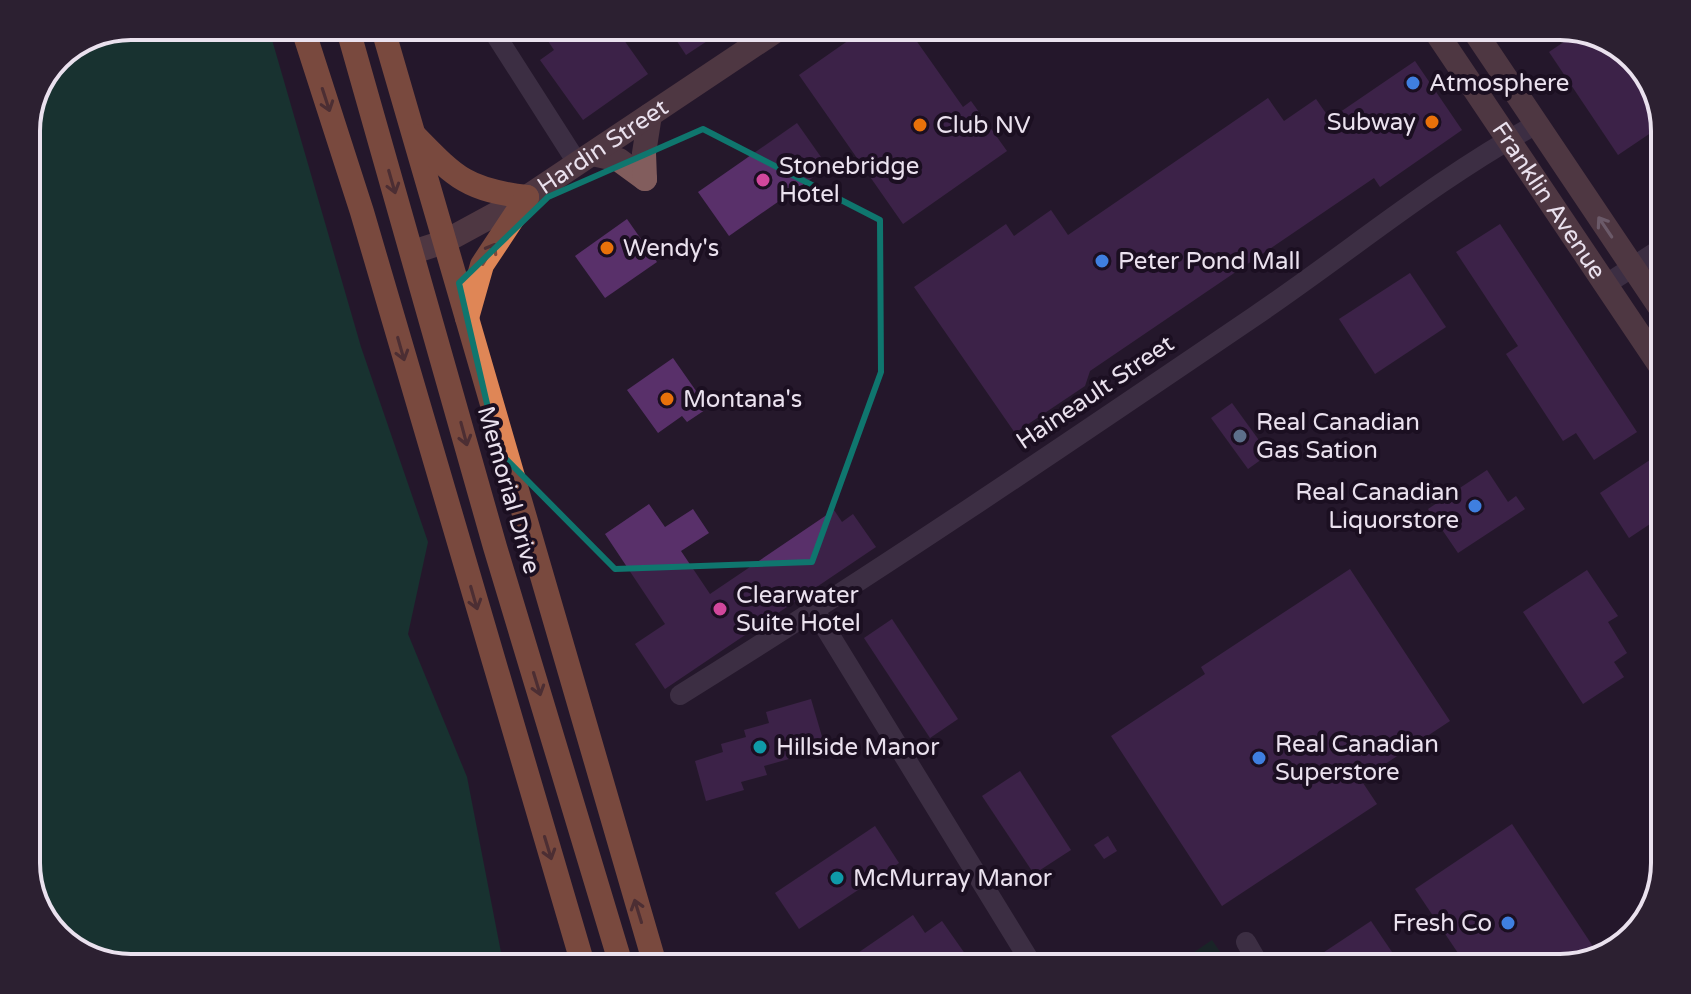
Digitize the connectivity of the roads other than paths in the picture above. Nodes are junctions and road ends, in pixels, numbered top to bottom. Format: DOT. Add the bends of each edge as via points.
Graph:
graph roads {
  1 [pos="307,40"];
  2 [pos="351,40"];
  3 [pos="386,40"];
  4 [pos="500,40"];
  5 [pos="762,40"];
  6 [pos="1441,40"];
  7 [pos="1480,40"];
  8 [pos="650,115"];
  9 [pos="1535,125"];
  10 [pos="412,133"];
  11 [pos="1507,140"];
  12 [pos="585,159"];
  13 [pos="527,197"];
  14 [pos="444,242"];
  15 [pos="413,252"];
  16 [pos="1651,255"];
  17 [pos="1633,267"];
  18 [pos="1605,285"];
  19 [pos="1651,294"];
  20 [pos="467,318"];
  21 [pos="1651,352"];
  22 [pos="815,611"];
  23 [pos="680,695"];
  24 [pos="1246,942"];
  25 [pos="580,954"];
  26 [pos="618,954"];
  27 [pos="652,954"];
  28 [pos="1026,954"];
  29 [pos="1253,954"];
  1 -- 25 [label="highway, one-way"];
  2 -- 15 [label="highway, Memorial Drive, one-way"];
  3 -- 10 [label="highway, Memorial Drive"];
  4 -- 12 [label="street"];
  5 -- 8 [label="main road, Hardin Street"];
  6 -- 11 [label="main road, Franklin Avenue"];
  7 -- 9 [label="main road, Franklin Avenue"];
  8 -- 12 [label="main road, Hardin Street"];
  8 -- 12 [label="main road" via="645,179 619,160"];
  9 -- 11 [label="street, Haineault Street"];
  17 -- 9 [label="main road, Franklin Avenue, one-way"];
  10 -- 13 [label="highway" via="461,180 487,192"];
  10 -- 14 [label="highway, Memorial Drive"];
  11 -- 18 [label="main road, Franklin Avenue"];
  11 -- 22 [label="street, Haineault Street" via="1257,315"];
  12 -- 13 [label="main road, Hardin Street"];
  13 -- 14 [label="main road, Hardin Street"];
  20 -- 13 [label="highway, one-way" via="482,265"];
  14 -- 15 [label="main road, Hardin Street"];
  14 -- 20 [label="highway, Memorial Drive"];
  15 -- 26 [label="highway, Memorial Drive, one-way"];
  16 -- 17 [label="street"];
  17 -- 18 [label="street"];
  17 -- 19 [label="main road, Franklin Avenue"];
  18 -- 21 [label="main road, Franklin Avenue"];
  27 -- 20 [label="highway, Memorial Drive, one-way"];
  22 -- 23 [label="street, Haineault Street"];
  22 -- 28 [label="street"];
  24 -- 29 [label="street"];
}
